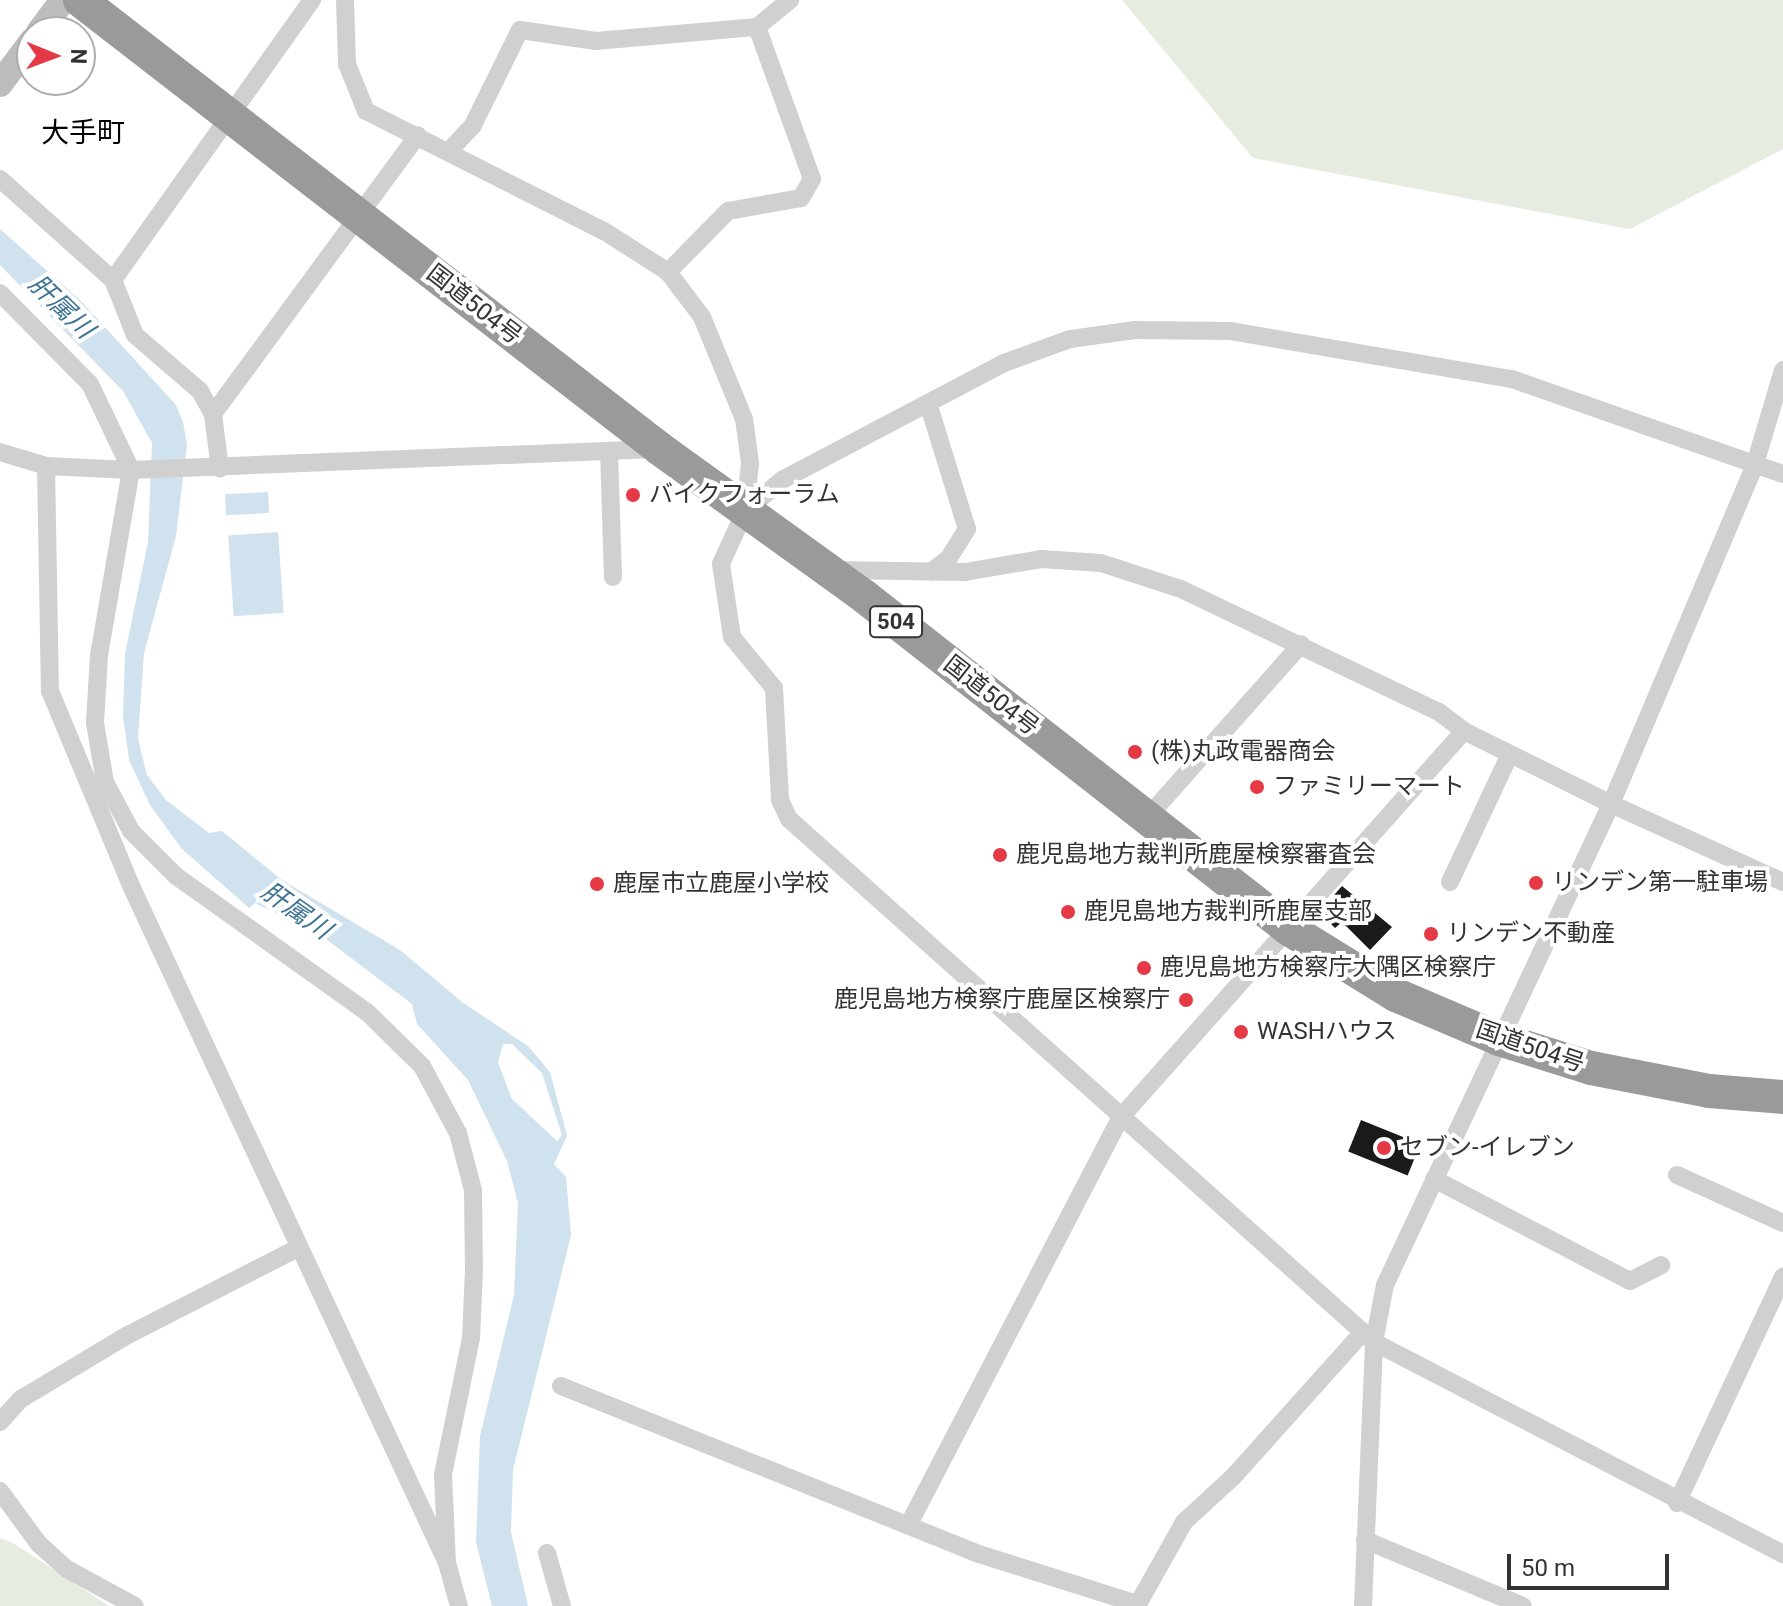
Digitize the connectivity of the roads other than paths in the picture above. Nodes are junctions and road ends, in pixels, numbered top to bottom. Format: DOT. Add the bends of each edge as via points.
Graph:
graph roads {
  1 [pos="80,0"];
  2 [pos="312,0"];
  3 [pos="345,0"];
  4 [pos="790,0"];
  5 [pos="757,27"];
  6 [pos="16,62"];
  7 [pos="0,84"];
  8 [pos="230,116"];
  9 [pos="418,135"];
  10 [pos="450,150"];
  11 [pos="0,179"];
  12 [pos="356,214"];
  13 [pos="668,272"];
  14 [pos="113,280"];
  15 [pos="0,293"];
  16 [pos="1783,370"];
  17 [pos="928,403"];
  18 [pos="213,414"];
  19 [pos="660,449"];
  20 [pos="609,451"];
  21 [pos="0,452"];
  22 [pos="1755,464"];
  23 [pos="46,466"];
  24 [pos="220,469"];
  25 [pos="131,470"];
  26 [pos="1783,474"];
  27 [pos="745,511"];
  28 [pos="823,570"];
  29 [pos="931,572"];
  30 [pos="613,577"];
  31 [pos="1301,644"];
  32 [pos="1464,731"];
  33 [pos="1510,754"];
  34 [pos="1611,804"];
  35 [pos="1145,820"];
  36 [pos="1450,882"];
  37 [pos="1783,882"];
  38 [pos="1289,929"];
  39 [pos="1499,1039"];
  40 [pos="1783,1097"];
  41 [pos="1121,1117"];
  42 [pos="1677,1175"];
  43 [pos="1434,1179"];
  44 [pos="1783,1223"];
  45 [pos="298,1248"];
  46 [pos="1661,1265"];
  47 [pos="1783,1277"];
  48 [pos="1369,1337"];
  49 [pos="561,1386"];
  50 [pos="0,1422"];
  51 [pos="0,1491"];
  52 [pos="1677,1503"];
  53 [pos="910,1522"];
  54 [pos="1365,1540"];
  55 [pos="547,1553"];
  56 [pos="1783,1554"];
  57 [pos="447,1563"];
  58 [pos="135,1606"];
  59 [pos="459,1606"];
  60 [pos="562,1606"];
  61 [pos="1363,1606"];
  62 [pos="1523,1606"];
  1 -- 8 [label="highway, 国道504号 / 504"];
  2 -- 8 [label="street"];
  3 -- 9 [label="street" via="344,49 366,111 391,128"];
  4 -- 5 [label="street"];
  5 -- 10 [label="street" via="596,41 520,30 473,125"];
  5 -- 13 [label="street" via="812,179 801,198 728,211"];
  6 -- 7 [label="street"];
  8 -- 12 [label="highway, 国道504号 / 504"];
  8 -- 14 [label="street"];
  9 -- 10 [label="street"];
  9 -- 12 [label="street"];
  10 -- 13 [label="street"];
  11 -- 14 [label="street"];
  12 -- 18 [label="street" via="346,239"];
  12 -- 19 [label="highway, 国道504号 / 504"];
  13 -- 27 [label="street" via="702,317 744,419 750,463"];
  14 -- 18 [label="street" via="135,335 200,391"];
  15 -- 25 [label="street" via="90,384"];
  16 -- 22 [label="street"];
  17 -- 22 [label="street" via="1004,363 1070,339 1135,330 1231,331 1511,379"];
  17 -- 27 [label="street" via="782,480"];
  17 -- 29 [label="street" via="967,529 948,559"];
  18 -- 24 [label="street"];
  19 -- 20 [label="street"];
  19 -- 27 [label="highway, 国道504号 / 504"];
  20 -- 24 [label="street"];
  20 -- 30 [label="street"];
  21 -- 23 [label="street"];
  22 -- 26 [label="street"];
  22 -- 34 [label="street"];
  23 -- 25 [label="street"];
  23 -- 45 [label="street" via="50,691 132,888"];
  24 -- 25 [label="street"];
  25 -- 57 [label="street" via="99,655 95,723 105,782 131,831 176,876 367,1012 422,1066 458,1133 473,1190 474,1270 471,1338 443,1475"];
  27 -- 28 [label="highway, 国道504号 / 504"];
  27 -- 41 [label="street" via="724,545 724,596 732,637 774,688 780,800 789,819"];
  28 -- 29 [label="street"];
  28 -- 35 [label="highway, 国道504号 / 504"];
  29 -- 31 [label="street" via="1041,559 1101,563 1181,589"];
  31 -- 32 [label="street" via="1439,712"];
  31 -- 35 [label="street"];
  32 -- 33 [label="street"];
  32 -- 38 [label="street"];
  33 -- 34 [label="street"];
  33 -- 36 [label="street"];
  34 -- 37 [label="street"];
  34 -- 39 [label="street"];
  35 -- 38 [label="highway, 国道504号 / 504"];
  38 -- 39 [label="highway, 国道504号 / 504" via="1396,995"];
  38 -- 41 [label="street"];
  39 -- 40 [label="highway, 国道504号 / 504" via="1591,1068 1709,1091"];
  39 -- 43 [label="street"];
  41 -- 48 [label="street"];
  41 -- 53 [label="street"];
  42 -- 44 [label="street"];
  43 -- 46 [label="street" via="1630,1281"];
  43 -- 48 [label="street" via="1385,1285"];
  45 -- 50 [label="street" via="126,1336 21,1399"];
  45 -- 57 [label="street"];
  47 -- 52 [label="street"];
  48 -- 52 [label="street"];
  48 -- 53 [label="street" via="1184,1522 1138,1604 979,1554"];
  48 -- 54 [label="street"];
  49 -- 53 [label="street"];
  51 -- 58 [label="street" via="39,1544 67,1569"];
  52 -- 56 [label="street"];
  54 -- 61 [label="street"];
  54 -- 62 [label="street"];
  55 -- 60 [label="street"];
  57 -- 59 [label="street"];
}
